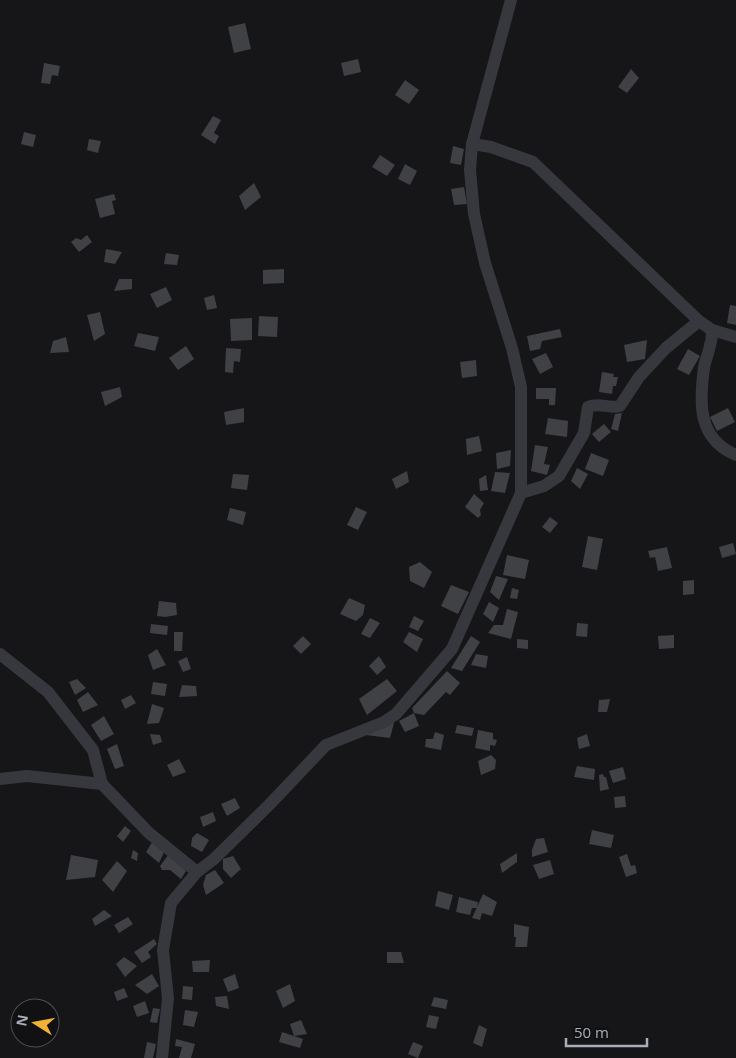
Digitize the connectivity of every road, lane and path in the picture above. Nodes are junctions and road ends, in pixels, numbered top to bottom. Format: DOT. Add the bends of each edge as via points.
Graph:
graph roads {
  1 [pos="511,0"];
  2 [pos="472,144"];
  3 [pos="699,321"];
  4 [pos="712,330"];
  5 [pos="736,337"];
  6 [pos="736,455"];
  7 [pos="522,493"];
  8 [pos="0,654"];
  9 [pos="0,778"];
  10 [pos="102,784"];
  11 [pos="197,872"];
  12 [pos="162,1058"];
  1 -- 2 [label="street"];
  2 -- 3 [label="street" via="533,162"];
  2 -- 7 [label="street" via="470,170 484,263 512,348 520,387"];
  3 -- 4 [label="street"];
  3 -- 7 [label="street" via="666,348 620,406 613,408 595,404 588,408 584,433 559,476 544,486"];
  4 -- 5 [label="street"];
  4 -- 6 [label="street" via="704,366 701,412 709,434"];
  7 -- 11 [label="street" via="452,649 396,714 326,745 269,805"];
  8 -- 10 [label="street" via="48,692 94,750"];
  9 -- 10 [label="street" via="27,776"];
  10 -- 11 [label="street" via="150,833"];
  11 -- 12 [label="street" via="171,902 169,910 163,950 168,998"];
}
